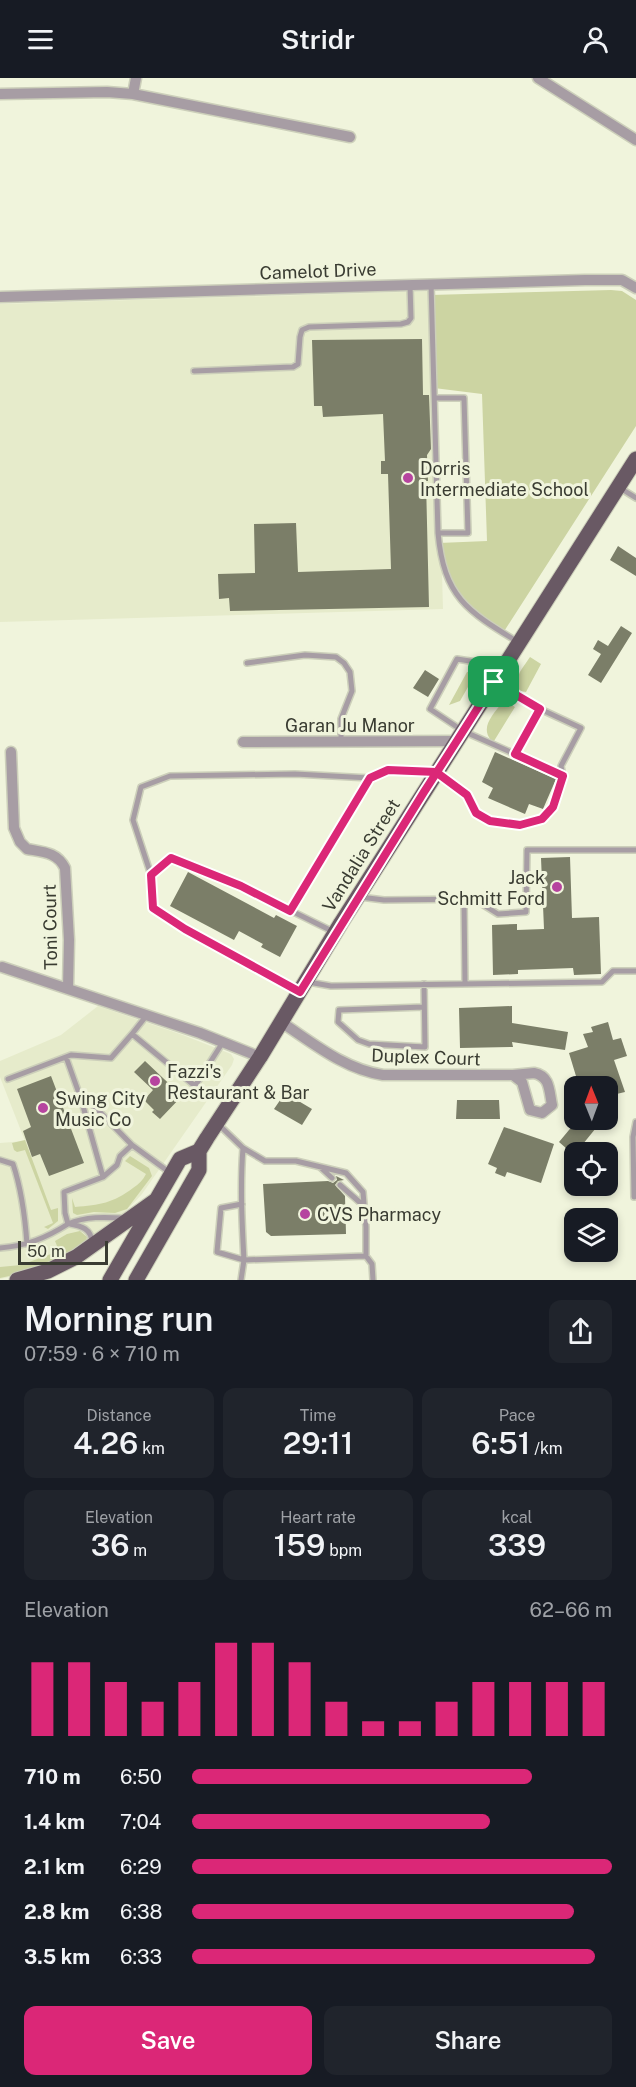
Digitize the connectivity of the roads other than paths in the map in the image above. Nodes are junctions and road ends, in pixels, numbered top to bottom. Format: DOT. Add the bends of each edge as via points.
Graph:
graph roads {
  1 [pos="136,78"];
  2 [pos="538,78"];
  3 [pos="0,94"];
  4 [pos="133,94"];
  5 [pos="350,137"];
  6 [pos="636,140"];
  7 [pos="431,284"];
  8 [pos="410,285"];
  9 [pos="636,288"];
  10 [pos="0,297"];
  11 [pos="194,371"];
  12 [pos="435,398"];
  13 [pos="636,459"];
  14 [pos="618,487"];
  15 [pos="636,498"];
  16 [pos="438,533"];
  17 [pos="519,643"];
  18 [pos="247,663"];
  19 [pos="504,667"];
  20 [pos="494,682"];
  21 [pos="540,709"];
  22 [pos="460,736"];
  23 [pos="243,742"];
  24 [pos="341,742"];
  25 [pos="11,752"];
  26 [pos="515,754"];
  27 [pos="436,772"];
  28 [pos="563,776"];
  29 [pos="370,778"];
  30 [pos="636,850"];
  31 [pos="151,875"];
  32 [pos="358,897"];
  33 [pos="464,900"];
  34 [pos="290,911"];
  35 [pos="335,933"];
  36 [pos="2,967"];
  37 [pos="636,971"];
  38 [pos="465,983"];
  39 [pos="424,984"];
  40 [pos="303,986"];
  41 [pos="68,988"];
  42 [pos="424,1007"];
  43 [pos="147,1015"];
  44 [pos="281,1022"];
  45 [pos="132,1034"];
  46 [pos="222,1042"];
  47 [pos="66,1057"];
  48 [pos="260,1057"];
  49 [pos="513,1075"];
  50 [pos="8,1079"];
  51 [pos="81,1099"];
  52 [pos="636,1122"];
  53 [pos="217,1123"];
  54 [pos="132,1145"];
  55 [pos="243,1148"];
  56 [pos="199,1151"];
  57 [pos="0,1160"];
  58 [pos="319,1166"];
  59 [pos="172,1173"];
  60 [pos="103,1177"];
  61 [pos="332,1178"];
  62 [pos="340,1185"];
  63 [pos="634,1197"];
  64 [pos="156,1200"];
  65 [pos="242,1204"];
  66 [pos="364,1206"];
  67 [pos="132,1218"];
  68 [pos="68,1224"];
  69 [pos="27,1244"];
  70 [pos="92,1247"];
  71 [pos="0,1248"];
  72 [pos="366,1256"];
  73 [pos="244,1260"];
  74 [pos="16,1280"];
  75 [pos="110,1280"];
  76 [pos="136,1280"];
  77 [pos="241,1280"];
  78 [pos="373,1280"];
  1 -- 4 [label="street"];
  2 -- 6 [label="street"];
  3 -- 4 [label="street"];
  4 -- 5 [label="street"];
  7 -- 8 [label="street, Camelot Drive"];
  7 -- 9 [label="street, Camelot Drive" via="622,280"];
  7 -- 12 [label="lane"];
  8 -- 10 [label="street, Camelot Drive"];
  8 -- 11 [label="lane" via="408,322 309,327 302,330 298,364 292,367"];
  12 -- 16 [label="lane"];
  12 -- 16 [label="lane" via="464,398 468,533"];
  13 -- 14 [label="main road, Vandalia Street"];
  14 -- 15 [label="lane"];
  14 -- 17 [label="main road, Vandalia Street"];
  16 -- 17 [label="lane" via="444,568 454,593 474,614"];
  17 -- 19 [label="main road, Vandalia Street"];
  18 -- 24 [label="lane" via="305,655 336,657 344,663 350,672 352,691 341,719"];
  19 -- 20 [label="main road, Vandalia Street"];
  19 -- 22 [label="lane" via="457,659 430,709"];
  20 -- 21 [label="lane"];
  20 -- 22 [label="main road, Vandalia Street"];
  21 -- 26 [label="lane"];
  21 -- 28 [label="lane" via="581,728 561,766"];
  22 -- 24 [label="street, Garan Ju Manor"];
  22 -- 26 [label="lane"];
  22 -- 27 [label="main road, Vandalia Street"];
  23 -- 24 [label="street, Garan Ju Manor"];
  25 -- 41 [label="street, Toni Court" via="15,833 27,849 55,855 65,868"];
  26 -- 28 [label="lane"];
  27 -- 28 [label="lane" via="467,795 476,813 490,821 520,825 542,819 553,807"];
  27 -- 29 [label="lane" via="388,770"];
  27 -- 32 [label="main road, Vandalia Street"];
  29 -- 31 [label="lane" via="295,774 170,776 141,787 133,820"];
  29 -- 34 [label="lane"];
  30 -- 33 [label="lane" via="527,850 526,912 498,914 474,899"];
  31 -- 34 [label="lane" via="171,858"];
  31 -- 40 [label="lane" via="153,908 185,929"];
  32 -- 33 [label="lane"];
  32 -- 35 [label="main road, Vandalia Street"];
  33 -- 38 [label="lane"];
  34 -- 35 [label="lane"];
  35 -- 40 [label="main road, Vandalia Street"];
  36 -- 41 [label="street, Toni Court"];
  37 -- 38 [label="lane" via="613,971 602,982"];
  38 -- 39 [label="lane"];
  39 -- 40 [label="lane"];
  39 -- 42 [label="lane"];
  40 -- 44 [label="main road, Vandalia Street"];
  41 -- 43 [label="street, Toni Court"];
  42 -- 42 [label="lane" via="425,1047 369,1044 358,1040 338,1022 339,1010"];
  43 -- 45 [label="lane"];
  43 -- 46 [label="street, Toni Court"];
  44 -- 48 [label="main road, Vandalia Street"];
  44 -- 49 [label="street, Duplex Court" via="351,1068 367,1073"];
  45 -- 46 [label="lane" via="195,1086"];
  45 -- 47 [label="lane" via="111,1058"];
  46 -- 48 [label="street, Toni Court"];
  47 -- 50 [label="lane"];
  47 -- 51 [label="lane"];
  48 -- 53 [label="main road, Vandalia Street"];
  51 -- 54 [label="lane" via="92,1104"];
  51 -- 60 [label="lane"];
  52 -- 63 [label="lane"];
  53 -- 55 [label="lane"];
  53 -- 56 [label="main road, Vandalia Street"];
  54 -- 59 [label="lane"];
  54 -- 60 [label="lane"];
  55 -- 58 [label="lane" via="265,1161"];
  55 -- 65 [label="lane"];
  56 -- 59 [label="main road, Vandalia Street" via="180,1159"];
  56 -- 76 [label="main road, Vandalia Street" via="199,1170"];
  57 -- 69 [label="lane" via="14,1164 25,1210"];
  58 -- 61 [label="lane"];
  58 -- 66 [label="lane" via="346,1173 363,1192"];
  59 -- 64 [label="main road, Vandalia Street"];
  60 -- 68 [label="lane" via="64,1192"];
  62 -- 66 [label="lane"];
  64 -- 67 [label="main road"];
  64 -- 75 [label="main road, Vandalia Street"];
  65 -- 73 [label="lane"];
  65 -- 73 [label="lane" via="221,1208 218,1252"];
  66 -- 72 [label="lane"];
  67 -- 68 [label="lane" via="94,1218"];
  67 -- 70 [label="main road"];
  68 -- 69 [label="lane"];
  68 -- 70 [label="lane" via="90,1232"];
  69 -- 71 [label="lane"];
  70 -- 74 [label="main road" via="48,1271"];
  72 -- 73 [label="lane"];
  72 -- 78 [label="lane" via="372,1264"];
  73 -- 77 [label="lane"];
}
